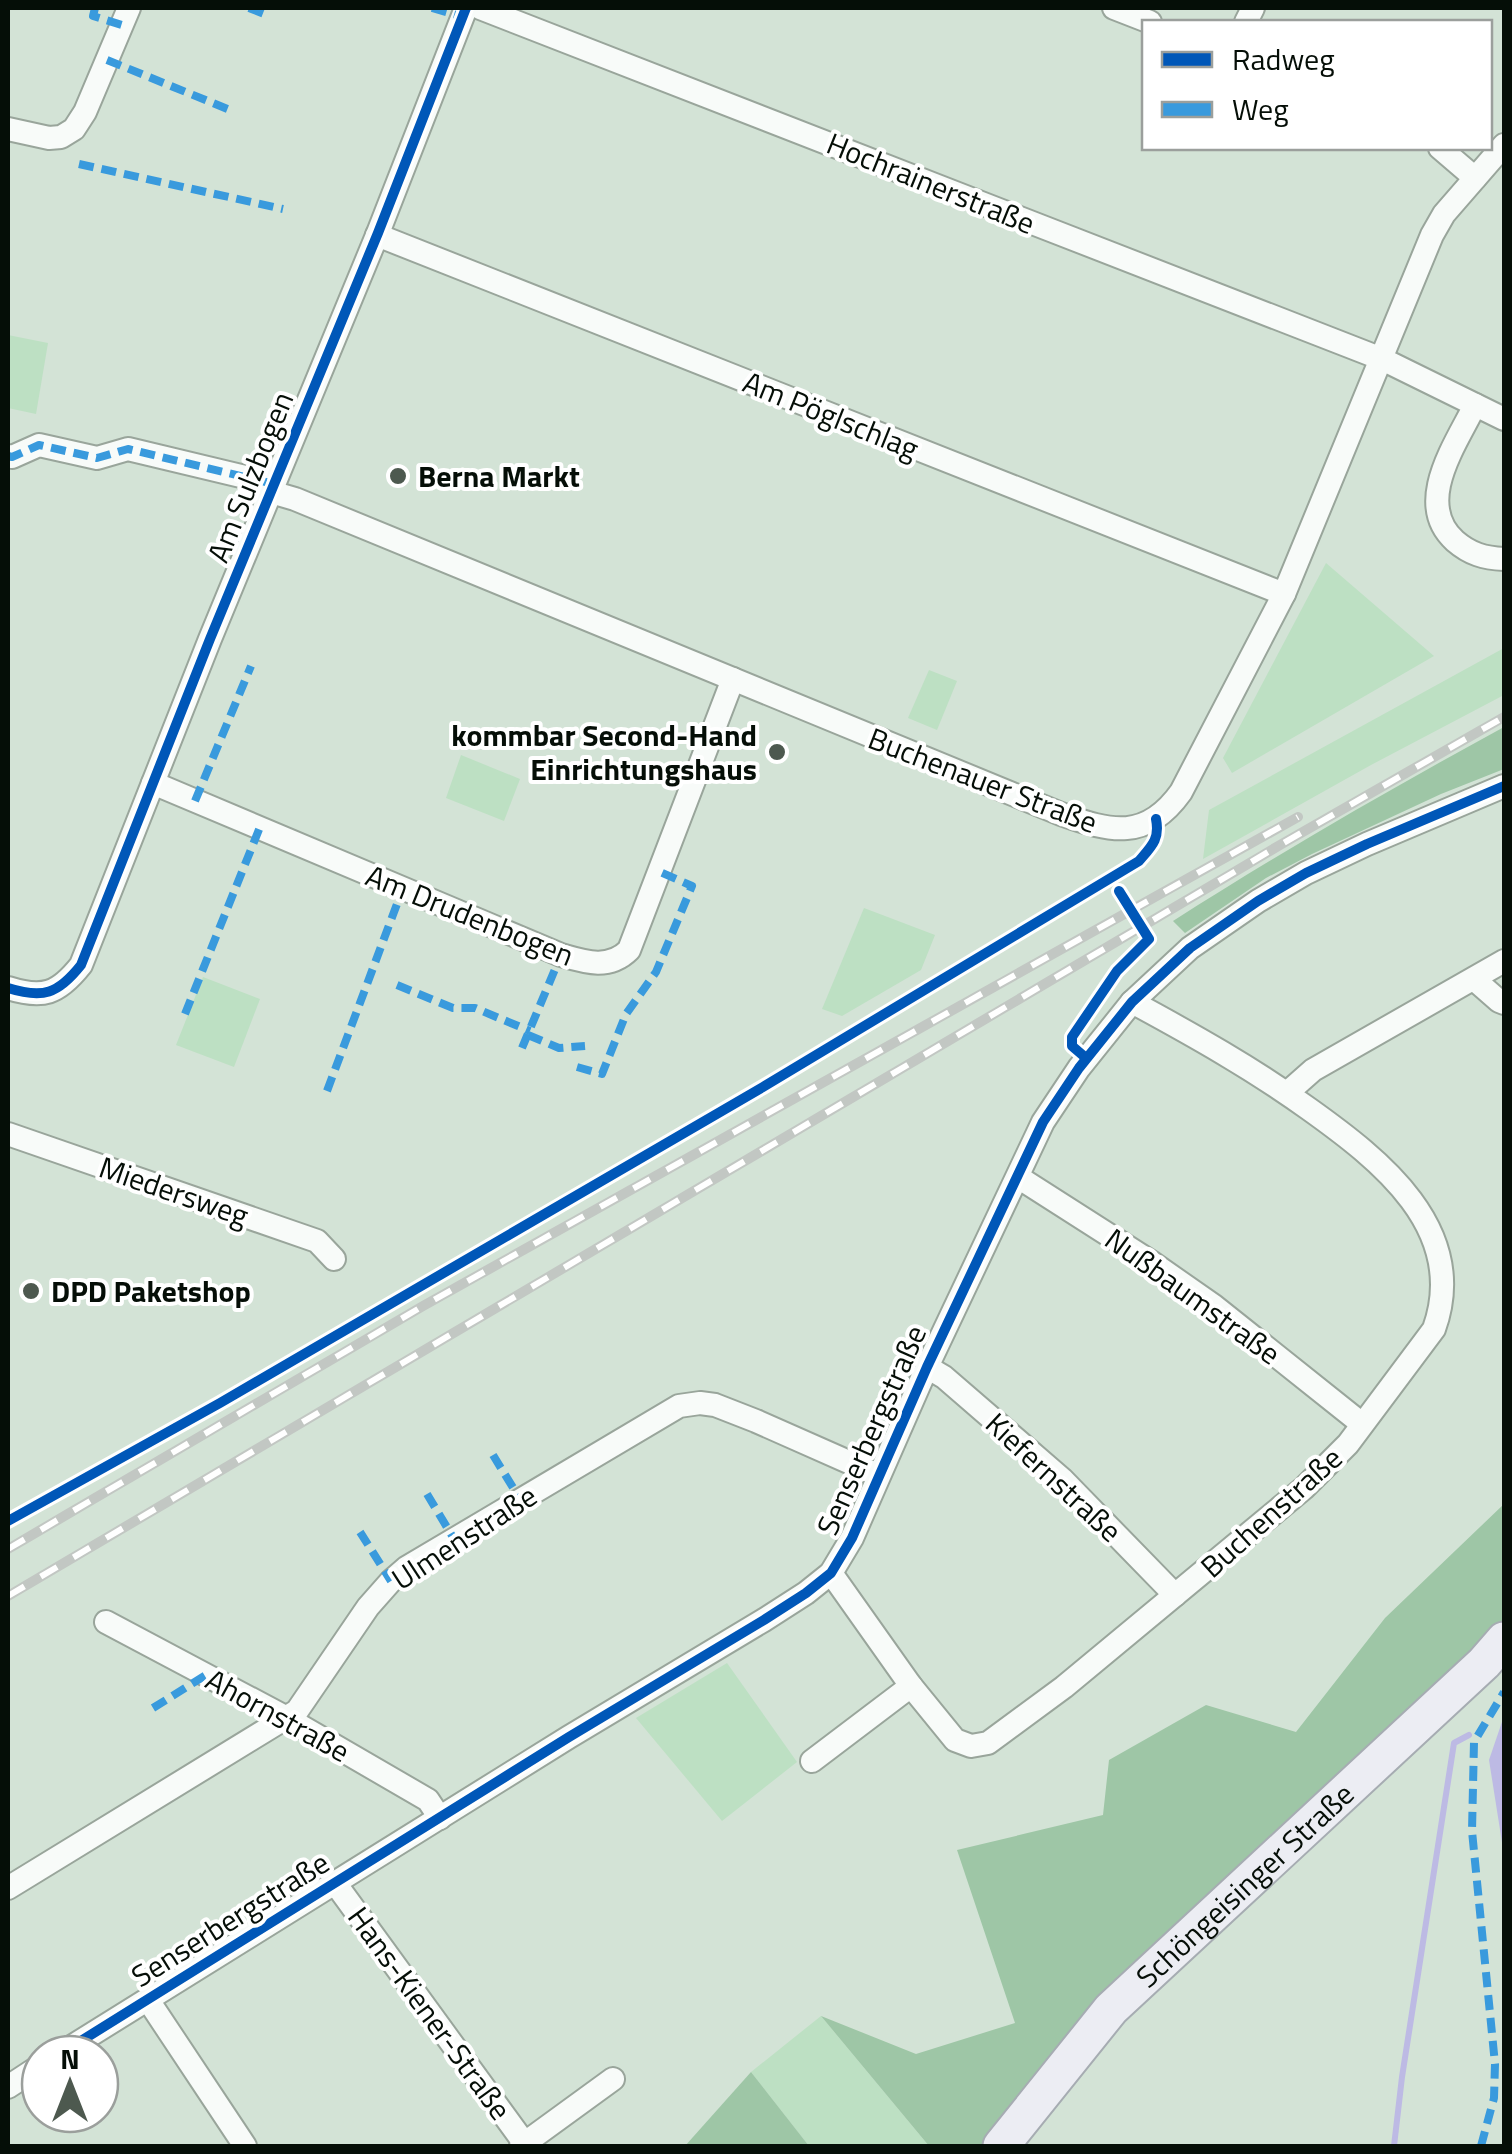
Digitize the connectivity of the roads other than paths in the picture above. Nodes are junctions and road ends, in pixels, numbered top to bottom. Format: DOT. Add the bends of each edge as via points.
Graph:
graph roads {
  1 [pos="130,8"];
  2 [pos="466,8"];
  3 [pos="480,8"];
  4 [pos="1114,8"];
  5 [pos="1145,20"];
  6 [pos="8,129"];
  7 [pos="1504,145"];
  8 [pos="1442,150"];
  9 [pos="1474,178"];
  10 [pos="376,235"];
  11 [pos="1382,359"];
  12 [pos="1474,405"];
  13 [pos="1504,420"];
  14 [pos="8,456"];
  15 [pos="272,488"];
  16 [pos="1504,559"];
  17 [pos="1284,594"];
  18 [pos="734,679"];
  19 [pos="153,783"];
  20 [pos="1504,786"];
  21 [pos="1504,961"];
  22 [pos="1475,980"];
  23 [pos="8,988"];
  24 [pos="1132,1002"];
  25 [pos="1504,1003"];
  26 [pos="1287,1093"];
  27 [pos="8,1134"];
  28 [pos="1018,1177"];
  29 [pos="334,1258"];
  30 [pos="927,1367"];
  31 [pos="1362,1424"];
  32 [pos="878,1476"];
  33 [pos="830,1574"];
  34 [pos="1175,1595"];
  35 [pos="106,1622"];
  36 [pos="1504,1640"];
  37 [pos="911,1686"];
  38 [pos="285,1716"];
  39 [pos="812,1762"];
  40 [pos="440,1818"];
  41 [pos="334,1883"];
  42 [pos="8,1888"];
  43 [pos="148,2000"];
  44 [pos="93,2034"];
  45 [pos="613,2079"];
  46 [pos="523,2145"];
  47 [pos="245,2146"];
  48 [pos="1001,2146"];
  1 -- 6 [label="street" via="74,129 49,138"];
  2 -- 10 [label="street, Am Sulzbogen"];
  3 -- 11 [label="street, Hochrainerstraße"];
  4 -- 5 [label="street"];
  7 -- 9 [label="street, Buchenauer Straße"];
  8 -- 9 [label="street"];
  9 -- 11 [label="street, Buchenauer Straße" via="1432,235"];
  10 -- 15 [label="street, Am Sulzbogen"];
  10 -- 17 [label="street, Am Pöglschlag"];
  11 -- 12 [label="street, Hochrainerstraße"];
  11 -- 17 [label="street, Buchenauer Straße"];
  12 -- 13 [label="street, Hochrainerstraße"];
  12 -- 16 [label="street" via="1439,483 1439,520 1472,554"];
  14 -- 15 [label="street, Buchenauer Straße" via="39,445 97,458 128,449"];
  15 -- 18 [label="street, Buchenauer Straße"];
  15 -- 19 [label="street, Am Sulzbogen"];
  17 -- 18 [label="street, Buchenauer Straße" via="1181,792 1156,819 1128,829 1061,814"];
  18 -- 19 [label="street, Am Drudenbogen" via="629,950 606,964 544,948"];
  19 -- 23 [label="street, Am Sulzbogen" via="81,965 59,989 31,994"];
  20 -- 24 [label="street, Senserbergstraße" via="1342,855 1258,901 1190,948"];
  21 -- 22 [label="street"];
  22 -- 25 [label="street"];
  22 -- 26 [label="street" via="1313,1070"];
  24 -- 26 [label="street, Buchenstraße"];
  24 -- 28 [label="street, Senserbergstraße" via="1060,1092"];
  26 -- 31 [label="street, Buchenstraße" via="1356,1142 1401,1186 1439,1257 1434,1329"];
  27 -- 29 [label="street, Miedersweg" via="317,1240"];
  28 -- 30 [label="street, Senserbergstraße"];
  28 -- 31 [label="street, Nußbaumstraße" via="1214,1306"];
  30 -- 32 [label="street, Senserbergstraße"];
  30 -- 34 [label="street, Kiefernstraße" via="1062,1478"];
  31 -- 34 [label="street, Buchenstraße" via="1290,1502"];
  32 -- 33 [label="street, Senserbergstraße"];
  32 -- 38 [label="street, Ulmenstraße" via="715,1405 679,1406 406,1568 368,1606 297,1710"];
  33 -- 37 [label="street, Buchenstraße"];
  33 -- 40 [label="street, Senserbergstraße"];
  34 -- 37 [label="street, Buchenstraße" via="988,1743 955,1740"];
  35 -- 38 [label="street, Ahornstraße"];
  36 -- 48 [label="main road, Schöngeisinger Straße" via="1111,2009"];
  37 -- 39 [label="street"];
  38 -- 40 [label="street, Ahornstraße" via="428,1800"];
  38 -- 42 [label="street, Ulmenstraße"];
  40 -- 41 [label="street, Senserbergstraße"];
  41 -- 43 [label="street, Senserbergstraße"];
  41 -- 46 [label="street, Hans-Kiener-Straße"];
  43 -- 44 [label="street, Senserbergstraße"];
  43 -- 47 [label="street"];
  45 -- 46 [label="street"];
}
